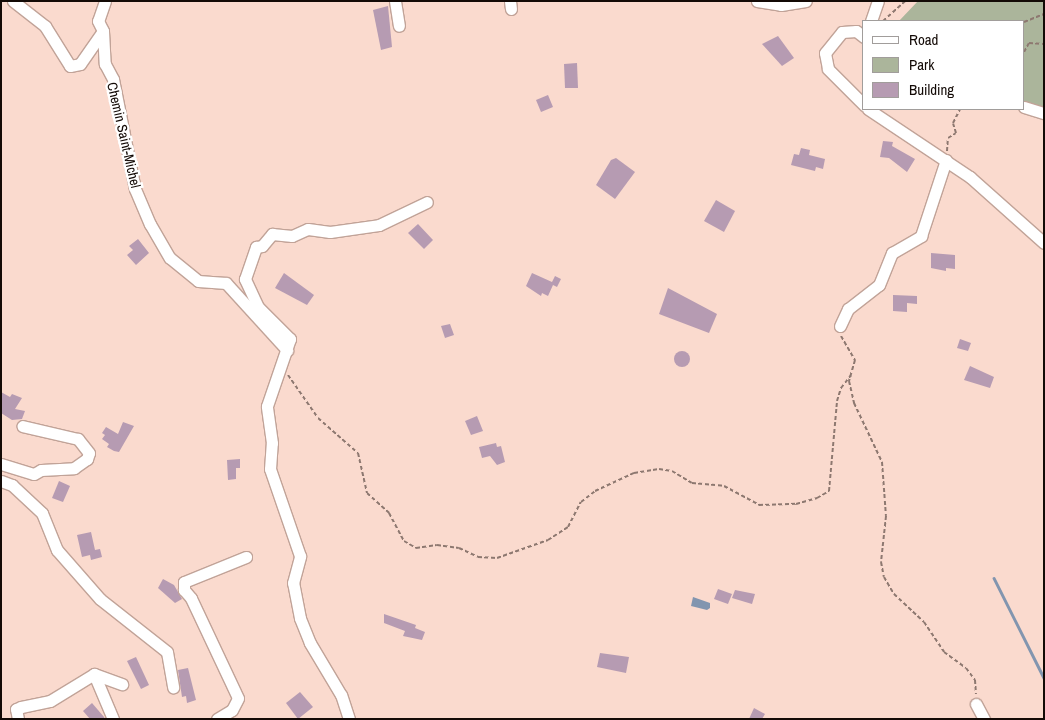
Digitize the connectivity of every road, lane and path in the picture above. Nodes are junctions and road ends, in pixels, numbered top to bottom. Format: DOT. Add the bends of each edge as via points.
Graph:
graph roads {
  1 [pos="13,1"];
  2 [pos="105,1"];
  3 [pos="394,1"];
  4 [pos="757,1"];
  5 [pos="806,1"];
  6 [pos="878,1"];
  7 [pos="905,1"];
  8 [pos="1044,14"];
  9 [pos="871,20"];
  10 [pos="884,20"];
  11 [pos="1025,22"];
  12 [pos="399,26"];
  13 [pos="103,31"];
  14 [pos="862,36"];
  15 [pos="1044,44"];
  16 [pos="1025,50"];
  17 [pos="862,103"];
  18 [pos="1025,107"];
  19 [pos="870,110"];
  20 [pos="959,110"];
  21 [pos="1044,113"];
  22 [pos="946,160"];
  23 [pos="427,202"];
  24 [pos="1044,243"];
  25 [pos="840,326"];
  26 [pos="285,355"];
  27 [pos="851,374"];
  28 [pos="22,426"];
  29 [pos="1,464"];
  30 [pos="1,481"];
  31 [pos="246,557"];
  32 [pos="94,674"];
  33 [pos="122,684"];
  34 [pos="173,687"];
  35 [pos="976,704"];
  36 [pos="18,719"];
  37 [pos="113,719"];
  38 [pos="217,719"];
  39 [pos="349,719"];
  40 [pos="984,719"];
  1 -- 13 [label="street" via="45,26 70,66 80,64"];
  2 -- 13 [label="street, Chemin Saint-Michel" via="98,21"];
  3 -- 12 [label="street"];
  4 -- 5 [label="street" via="781,5"];
  6 -- 9 [label="street"];
  7 -- 10 [label="path"];
  8 -- 11 [label="path"];
  13 -- 26 [label="street, Chemin Saint-Michel" via="105,64 113,79 135,189 160,241 170,258 198,282 226,283"];
  14 -- 17 [label="street" via="856,31 842,32 825,53 828,69"];
  15 -- 16 [label="path" via="1029,43"];
  18 -- 21 [label="street"];
  19 -- 22 [label="street"];
  20 -- 22 [label="path" via="953,122 956,133 948,138"];
  22 -- 24 [label="street" via="970,177"];
  22 -- 25 [label="street" via="921,236 892,253 878,285 848,309"];
  23 -- 26 [label="street" via="378,225 330,232 308,229 292,236 272,234 262,246 256,247 244,283 258,307 290,339"];
  25 -- 27 [label="path" via="842,339 855,360"];
  26 -- 27 [label="path" via="299,393 318,418 358,452 367,493 388,513 404,541 416,548 437,545 497,558 548,540 568,527 581,502 595,491 634,473 659,469 672,472 692,483 724,486 759,505 796,504 817,498 829,491 837,402 840,388"];
  26 -- 39 [label="street" via="267,406 272,443 270,469 300,556 293,592 310,644 340,695"];
  27 -- 35 [label="path" via="850,390 854,403 882,462 886,516 881,562 884,577 894,594 924,622 944,652 960,663 975,680"];
  28 -- 29 [label="street" via="78,439 89,453 87,460 74,468 41,470 34,474"];
  30 -- 34 [label="street" via="12,485 42,513 57,550 100,599 167,652"];
  31 -- 38 [label="street" via="184,582 184,590 191,598 238,698 232,710"];
  32 -- 33 [label="street"];
  32 -- 36 [label="street" via="50,701 21,706 16,709"];
  32 -- 37 [label="street"];
  35 -- 40 [label="street"];
}
